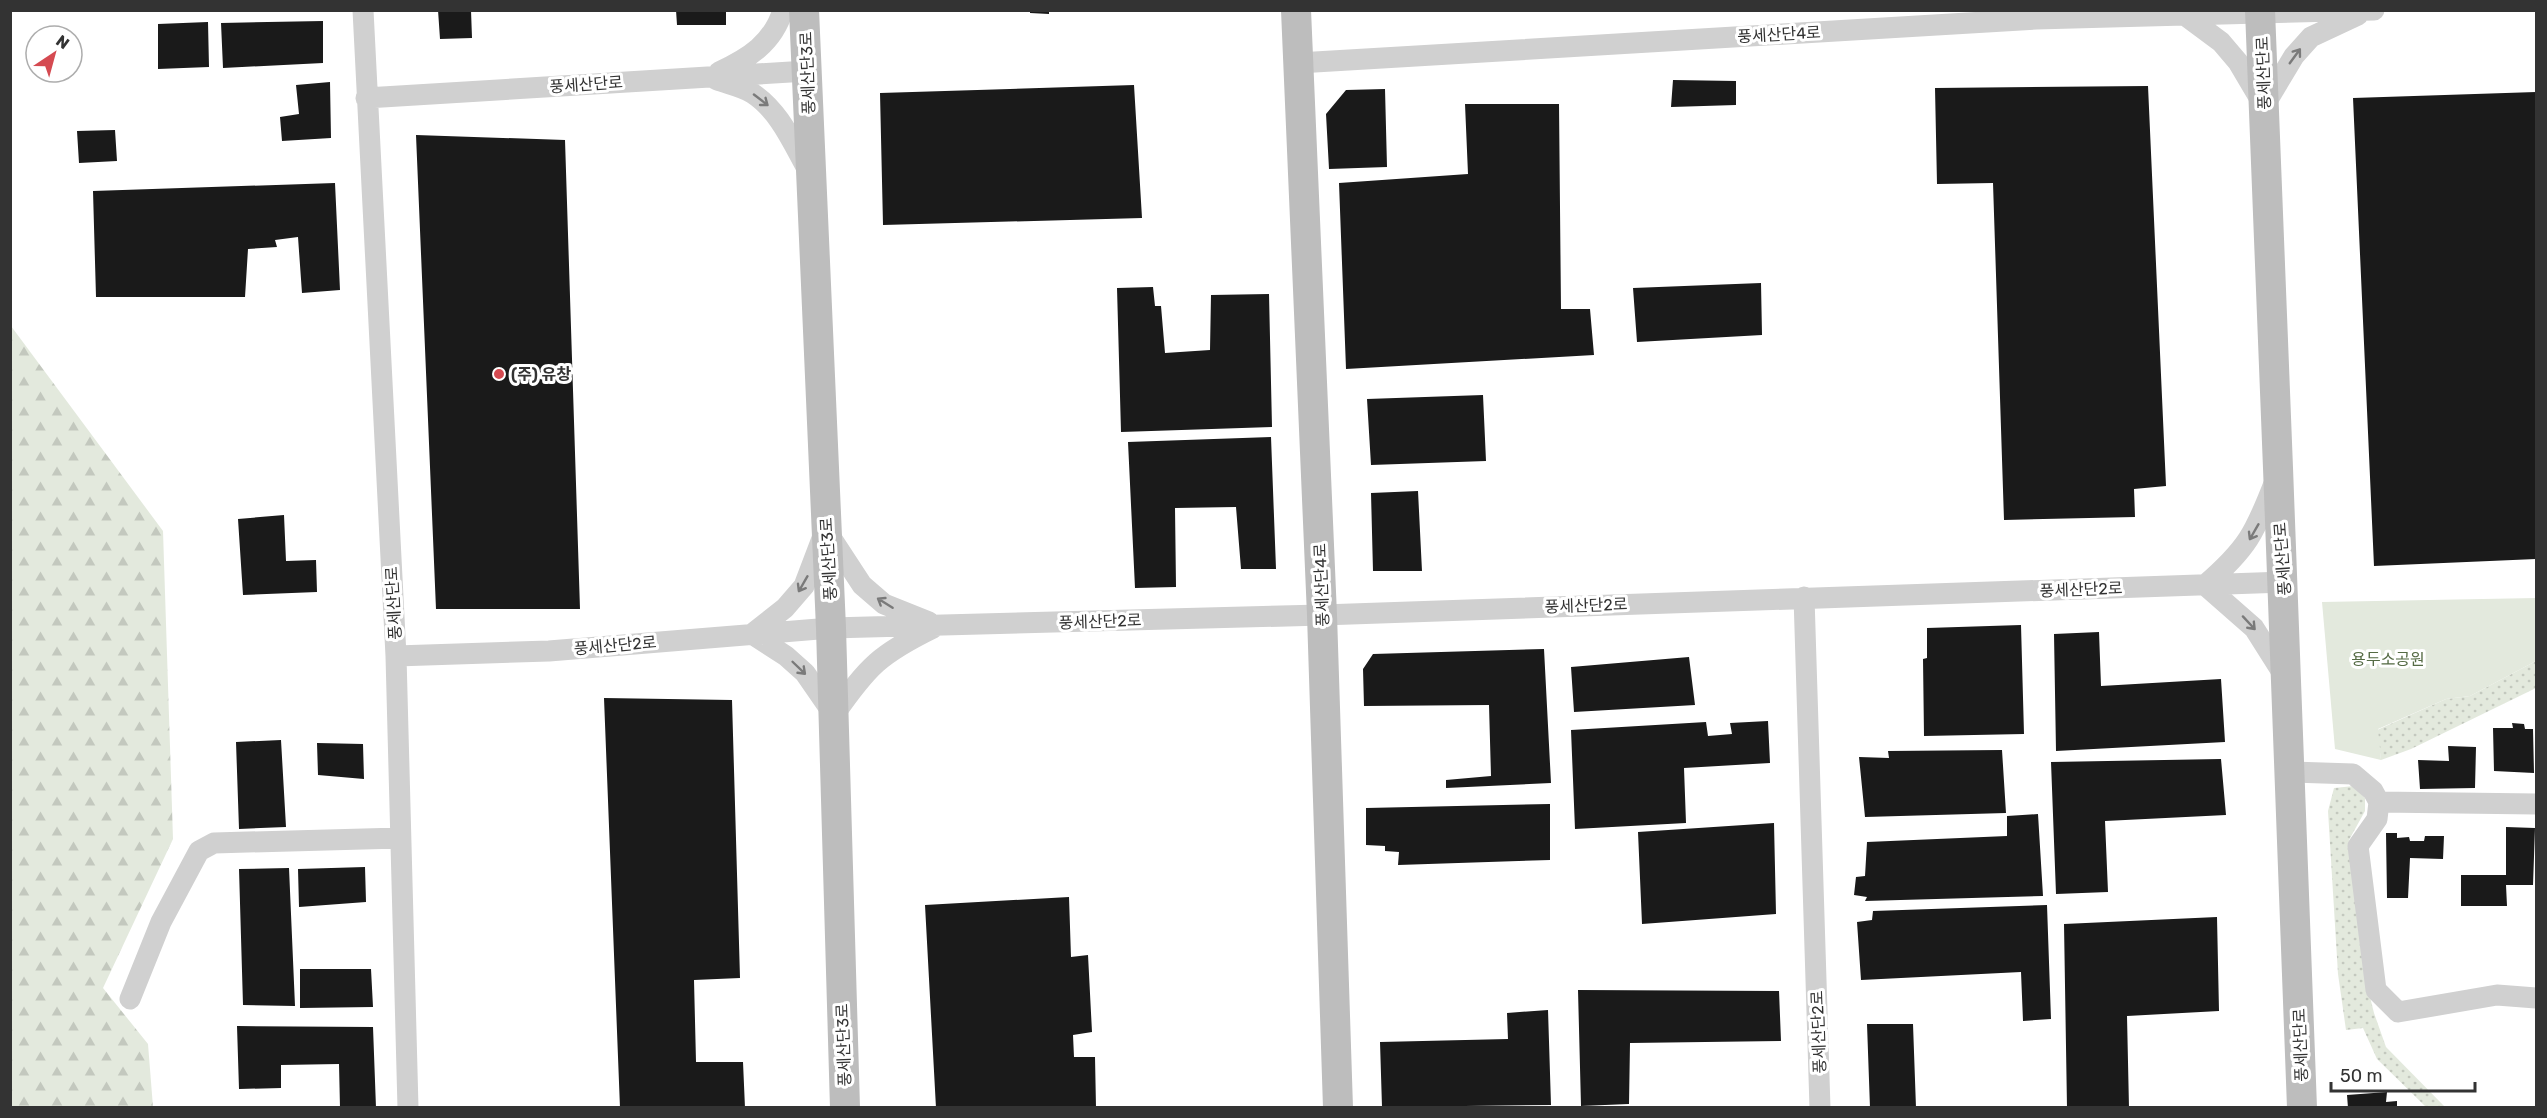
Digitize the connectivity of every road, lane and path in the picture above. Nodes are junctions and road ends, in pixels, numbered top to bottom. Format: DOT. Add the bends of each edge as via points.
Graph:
graph roads {
  1 [pos="363,10"];
  2 [pos="783,10"];
  3 [pos="804,10"];
  4 [pos="1296,10"];
  5 [pos="2374,10"];
  6 [pos="2367,11"];
  7 [pos="2190,13"];
  8 [pos="2260,13"];
  9 [pos="1298,63"];
  10 [pos="807,71"];
  11 [pos="708,77"];
  12 [pos="366,98"];
  13 [pos="2264,106"];
  14 [pos="811,175"];
  15 [pos="2277,478"];
  16 [pos="826,530"];
  17 [pos="2285,582"];
  18 [pos="2205,585"];
  19 [pos="1804,597"];
  20 [pos="1322,615"];
  21 [pos="939,626"];
  22 [pos="831,628"];
  23 [pos="752,634"];
  24 [pos="396,656"];
  25 [pos="2286,678"];
  26 [pos="834,715"];
  27 [pos="2292,772"];
  28 [pos="2379,802"];
  29 [pos="2536,804"];
  30 [pos="400,838"];
  31 [pos="2536,998"];
  32 [pos="130,999"];
  33 [pos="408,1107"];
  34 [pos="845,1107"];
  35 [pos="1338,1107"];
  36 [pos="1820,1107"];
  37 [pos="2302,1107"];
  1 -- 12 [label="street, 풍세산단로"];
  2 -- 11 [label="street" via="765,45"];
  3 -- 10 [label="street, 풍세산단3로"];
  4 -- 9 [label="street, 풍세산단4로"];
  5 -- 6 [label="street"];
  6 -- 8 [label="street, 풍세산단4로"];
  13 -- 6 [label="street, one-way" via="2294,56 2311,37"];
  7 -- 8 [label="street, 풍세산단4로"];
  7 -- 9 [label="street, 풍세산단4로" via="2024,19"];
  7 -- 13 [label="street" via="2238,62"];
  8 -- 13 [label="street, 풍세산단로"];
  9 -- 20 [label="street, 풍세산단4로"];
  10 -- 11 [label="street, 풍세산단로"];
  10 -- 14 [label="street, 풍세산단3로"];
  11 -- 12 [label="street, 풍세산단로"];
  11 -- 14 [label="street, one-way" via="750,91 768,104"];
  12 -- 24 [label="street, 풍세산단로"];
  13 -- 15 [label="street, 풍세산단로"];
  14 -- 16 [label="street, 풍세산단3로"];
  15 -- 17 [label="street, 풍세산단로"];
  15 -- 18 [label="street, one-way" via="2245,548"];
  21 -- 16 [label="street, one-way" via="884,604 862,585"];
  16 -- 22 [label="street, 풍세산단3로"];
  16 -- 23 [label="street, one-way" via="804,586 785,608"];
  17 -- 18 [label="street, 풍세산단2로"];
  17 -- 25 [label="street, 풍세산단로"];
  18 -- 19 [label="street, 풍세산단2로"];
  18 -- 25 [label="street, one-way" via="2254,628"];
  19 -- 20 [label="street, 풍세산단2로"];
  19 -- 36 [label="street, 풍세산단2로"];
  20 -- 21 [label="street, 풍세산단2로"];
  20 -- 35 [label="street, 풍세산단4로"];
  21 -- 22 [label="street, 풍세산단2로"];
  21 -- 26 [label="street" via="894,647 869,667"];
  22 -- 23 [label="street, 풍세산단2로"];
  22 -- 26 [label="street, 풍세산단3로"];
  23 -- 24 [label="street, 풍세산단2로" via="549,651"];
  23 -- 26 [label="street, one-way" via="805,673"];
  24 -- 30 [label="street, 풍세산단로"];
  25 -- 27 [label="street, 풍세산단로"];
  26 -- 34 [label="street, 풍세산단3로"];
  27 -- 28 [label="street" via="2354,774"];
  27 -- 37 [label="street, 풍세산단로"];
  28 -- 29 [label="street"];
  28 -- 31 [label="street" via="2377,819 2358,846 2376,990 2398,1012 2497,995"];
  30 -- 32 [label="street" via="214,843 199,851 161,922"];
  30 -- 33 [label="street, 풍세산단로"];
}
